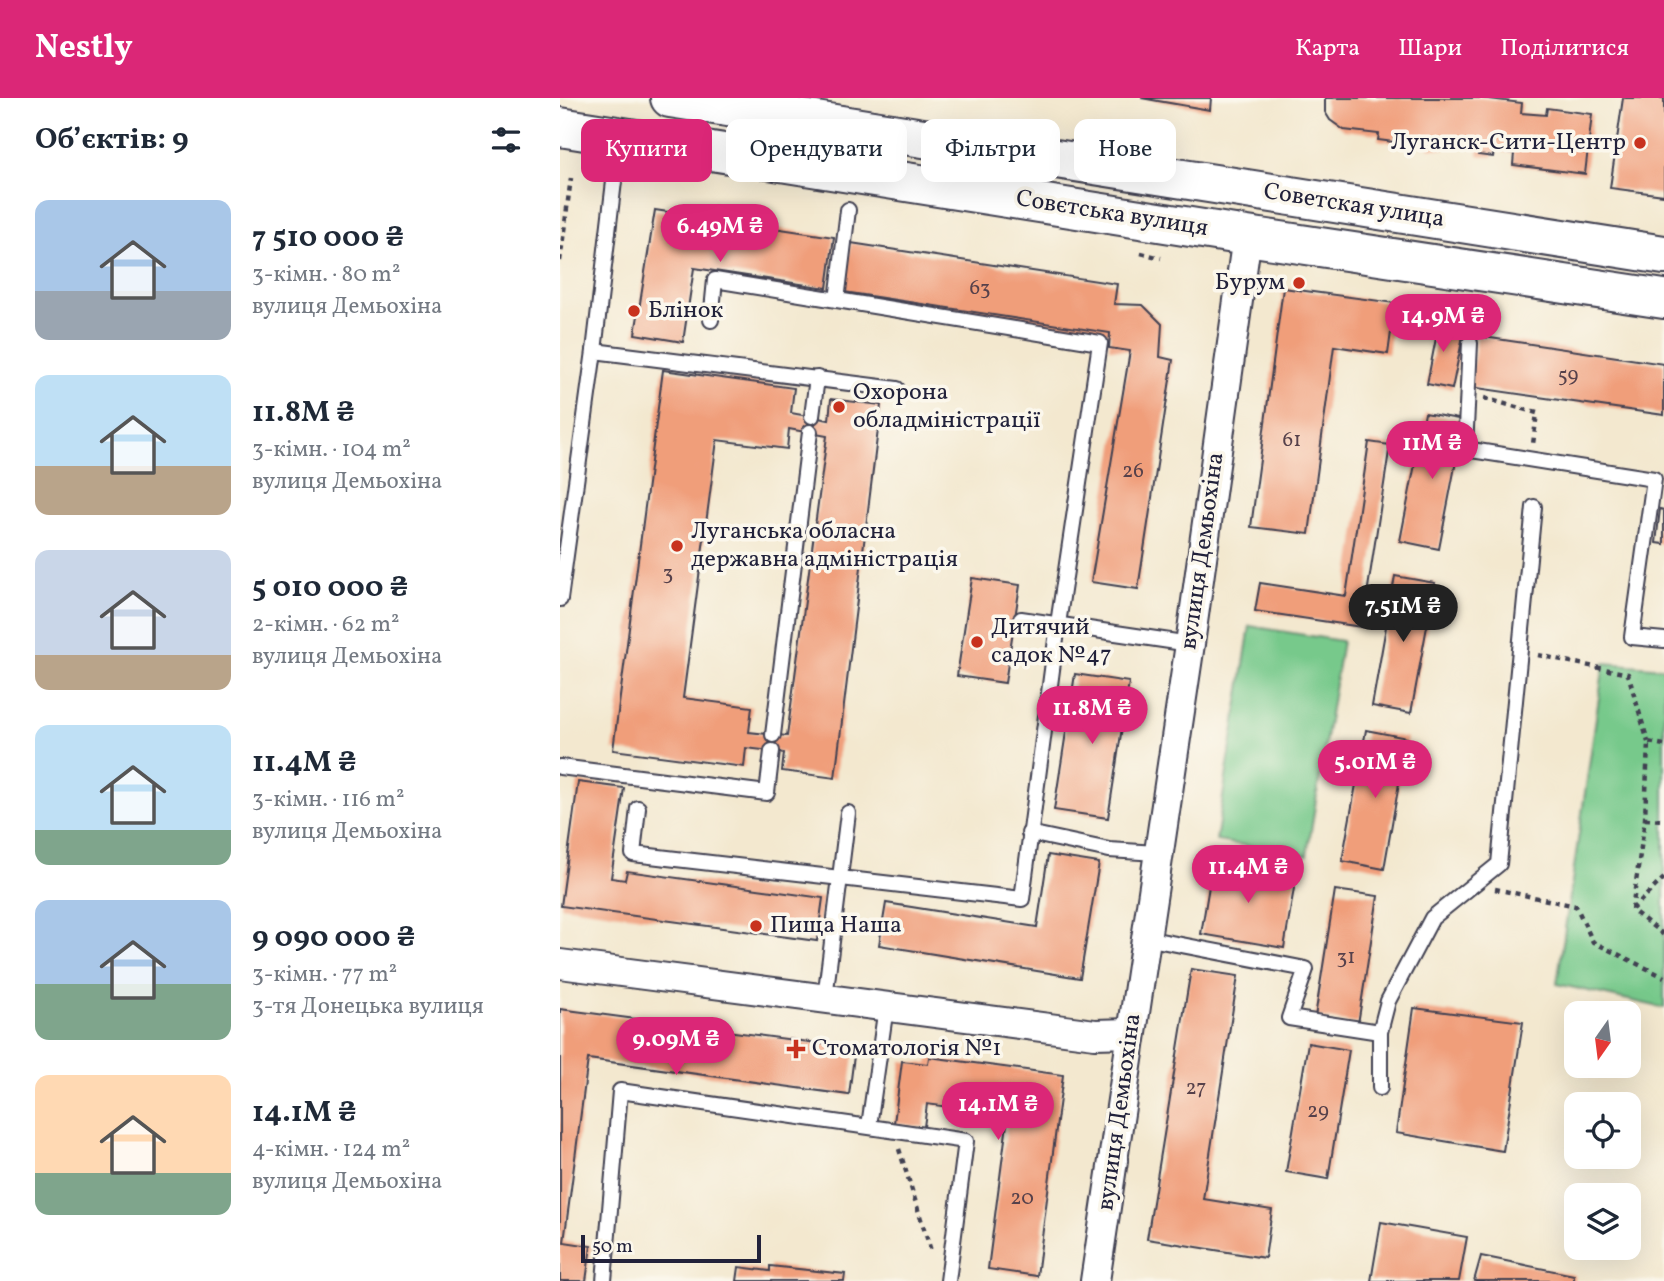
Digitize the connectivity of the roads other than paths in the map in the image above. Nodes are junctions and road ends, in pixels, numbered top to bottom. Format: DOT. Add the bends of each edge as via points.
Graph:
graph roads {
  1 [pos="670,98"];
  2 [pos="560,127"];
  3 [pos="581,130"];
  4 [pos="712,151"];
  5 [pos="614,182"];
  6 [pos="848,210"];
  7 [pos="1247,236"];
  8 [pos="1664,255"];
  9 [pos="1664,299"];
  10 [pos="837,300"];
  11 [pos="711,320"];
  12 [pos="1470,343"];
  13 [pos="594,351"];
  14 [pos="817,378"];
  15 [pos="897,389"];
  16 [pos="812,416"];
  17 [pos="810,432"];
  18 [pos="1534,507"];
  19 [pos="560,599"];
  20 [pos="1021,619"];
  21 [pos="1058,624"];
  22 [pos="1664,640"];
  23 [pos="1190,644"];
  24 [pos="774,735"];
  25 [pos="772,751"];
  26 [pos="560,767"];
  27 [pos="638,808"];
  28 [pos="848,813"];
  29 [pos="1029,833"];
  30 [pos="1157,853"];
  31 [pos="840,878"];
  32 [pos="1145,938"];
  33 [pos="560,964"];
  34 [pos="825,998"];
  35 [pos="886,1007"];
  36 [pos="1380,1032"];
  37 [pos="1131,1033"];
  38 [pos="1380,1088"];
  39 [pos="869,1125"];
  40 [pos="604,1281"];
  41 [pos="948,1281"];
  42 [pos="1095,1281"];
  1 -- 8 [label="main road, Советская улица"];
  2 -- 3 [label="main road, Совєтська вулиця"];
  4 -- 7 [label="main road, Совєтська вулиця"];
  5 -- 13 [label="lane"];
  6 -- 10 [label="lane"];
  7 -- 9 [label="main road, Совєтська вулиця"];
  7 -- 23 [label="street, вулиця Демьохіна"];
  10 -- 11 [label="lane" via="715,280"];
  10 -- 21 [label="lane" via="1100,344"];
  12 -- 22 [label="lane" via="1465,449 1654,479 1632,637"];
  13 -- 14 [label="lane"];
  13 -- 19 [label="lane"];
  14 -- 15 [label="lane"];
  14 -- 16 [label="lane"];
  17 -- 24 [label="lane"];
  18 -- 36 [label="lane" via="1499,864 1432,918 1388,1001"];
  20 -- 21 [label="lane"];
  21 -- 23 [label="lane"];
  21 -- 29 [label="lane"];
  23 -- 30 [label="street, вулиця Демьохіна"];
  25 -- 26 [label="lane" via="767,793"];
  27 -- 31 [label="lane" via="632,854"];
  28 -- 31 [label="lane"];
  29 -- 30 [label="lane" via="1109,850"];
  29 -- 31 [label="lane" via="1022,899"];
  30 -- 32 [label="street, вулиця Демьохіна"];
  31 -- 34 [label="lane"];
  32 -- 36 [label="lane" via="1306,969 1289,1018"];
  32 -- 37 [label="street, вулиця Демьохіна"];
  33 -- 34 [label="street"];
  34 -- 35 [label="street"];
  35 -- 37 [label="street" via="1095,1034"];
  35 -- 39 [label="lane"];
  36 -- 38 [label="lane"];
  37 -- 42 [label="street, вулиця Демьохіна"];
  39 -- 40 [label="lane" via="620,1091"];
  39 -- 41 [label="lane" via="966,1141"];
}
